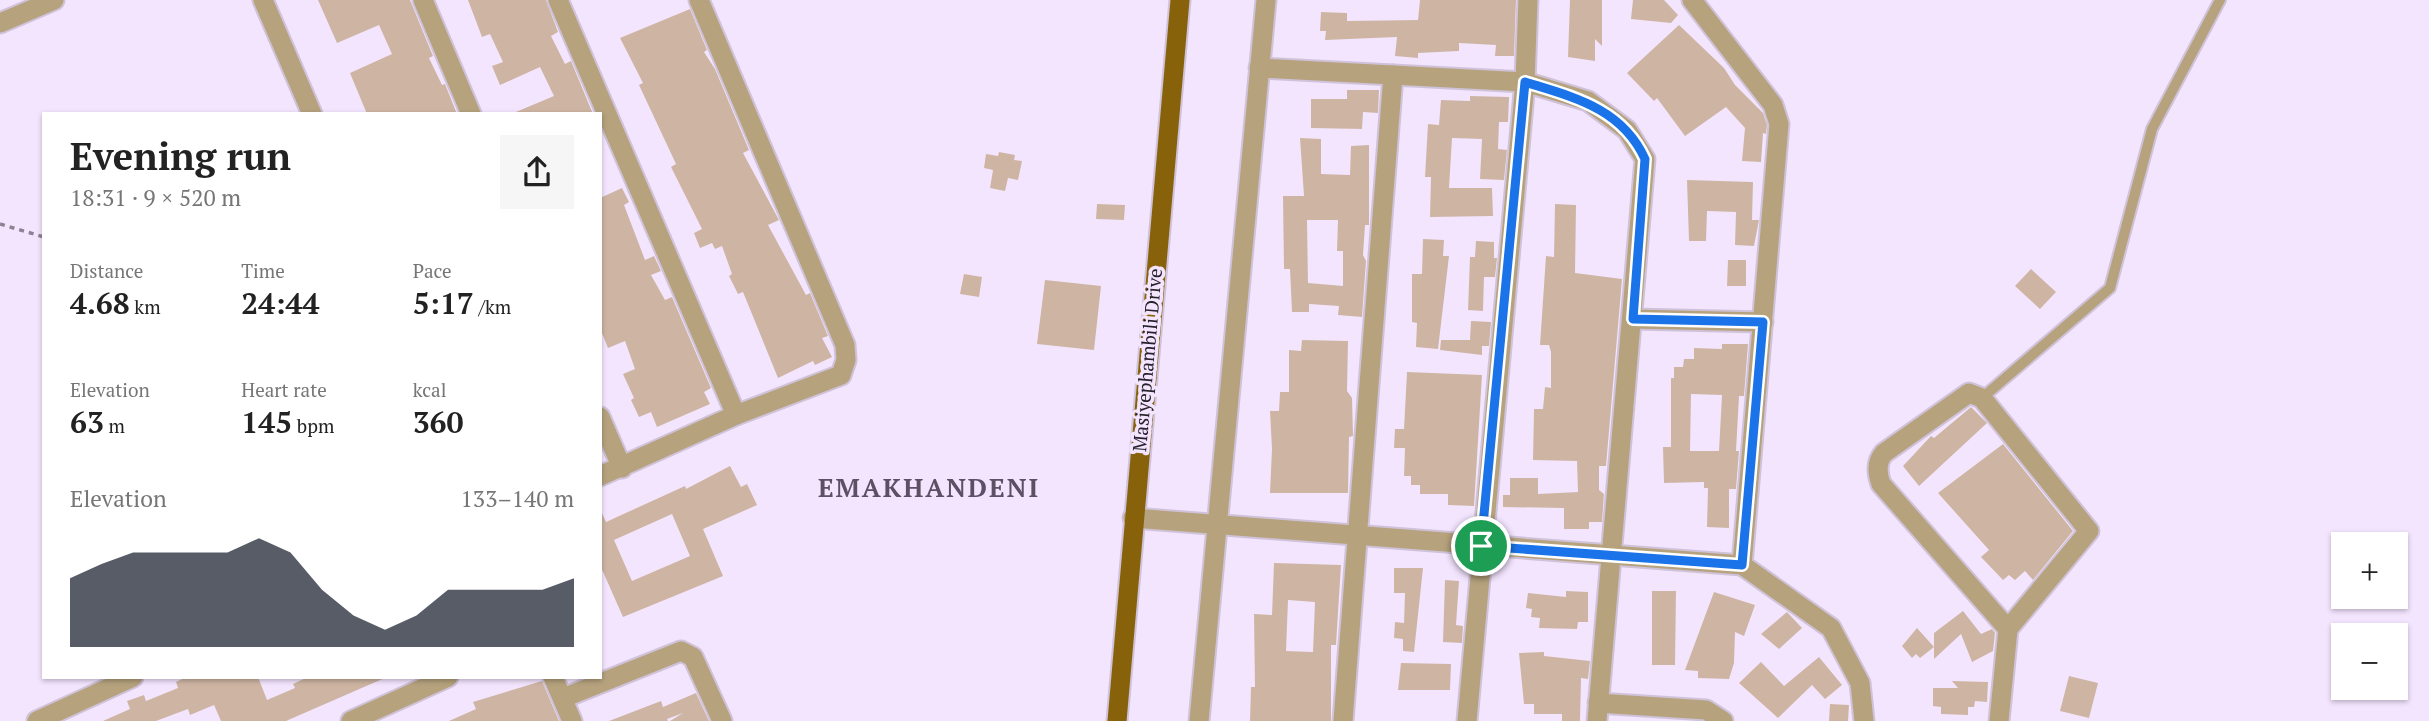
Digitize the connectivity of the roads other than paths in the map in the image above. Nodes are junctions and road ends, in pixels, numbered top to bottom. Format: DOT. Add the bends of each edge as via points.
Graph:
graph roads {
  1 [pos="54,0"];
  2 [pos="263,0"];
  3 [pos="423,0"];
  4 [pos="558,0"];
  5 [pos="699,0"];
  6 [pos="1180,0"];
  7 [pos="1266,0"];
  8 [pos="1528,0"];
  9 [pos="2220,0"];
  10 [pos="1700,3"];
  11 [pos="0,23"];
  12 [pos="1259,68"];
  13 [pos="1392,75"];
  14 [pos="1525,82"];
  15 [pos="311,112"];
  16 [pos="470,112"];
  17 [pos="1633,319"];
  18 [pos="1763,322"];
  19 [pos="1982,398"];
  20 [pos="736,415"];
  21 [pos="602,421"];
  22 [pos="622,468"];
  23 [pos="602,475"];
  24 [pos="1133,519"];
  25 [pos="1218,527"];
  26 [pos="1358,537"];
  27 [pos="1481,546"];
  28 [pos="1611,556"];
  29 [pos="1742,565"];
  30 [pos="2008,629"];
  31 [pos="129,679"];
  32 [pos="444,679"];
  33 [pos="554,679"];
  34 [pos="563,698"];
  35 [pos="1597,712"];
  36 [pos="37,721"];
  37 [pos="351,721"];
  38 [pos="572,721"];
  39 [pos="722,721"];
  40 [pos="1117,721"];
  41 [pos="1199,721"];
  42 [pos="1343,721"];
  43 [pos="1467,721"];
  44 [pos="1723,721"];
  45 [pos="1864,721"];
  46 [pos="1999,721"];
  1 -- 11 [label="street"];
  2 -- 15 [label="street"];
  3 -- 16 [label="street"];
  4 -- 20 [label="street"];
  5 -- 20 [label="street" via="846,352 841,375"];
  6 -- 24 [label="main road, Masiyephambili Drive"];
  7 -- 12 [label="street"];
  8 -- 14 [label="street"];
  9 -- 19 [label="lane" via="2152,128 2110,288"];
  10 -- 18 [label="street" via="1773,105 1779,124"];
  12 -- 13 [label="street"];
  12 -- 25 [label="street"];
  13 -- 14 [label="street"];
  13 -- 26 [label="street"];
  14 -- 17 [label="street" via="1588,102 1627,130 1645,159"];
  14 -- 27 [label="street"];
  17 -- 18 [label="street"];
  17 -- 28 [label="street"];
  18 -- 29 [label="street"];
  19 -- 30 [label="street" via="2089,531"];
  19 -- 30 [label="street" via="1964,395 1884,453 1878,475 1881,484"];
  20 -- 22 [label="street"];
  21 -- 22 [label="street"];
  22 -- 23 [label="street"];
  24 -- 25 [label="street"];
  24 -- 40 [label="main road, Masiyephambili Drive"];
  25 -- 26 [label="street"];
  25 -- 41 [label="street"];
  26 -- 27 [label="street"];
  26 -- 42 [label="street"];
  27 -- 28 [label="street"];
  27 -- 43 [label="street"];
  28 -- 29 [label="street"];
  28 -- 35 [label="street"];
  29 -- 45 [label="street" via="1831,628 1860,683"];
  30 -- 46 [label="street"];
  31 -- 36 [label="street"];
  32 -- 37 [label="street"];
  33 -- 34 [label="street"];
  34 -- 38 [label="street"];
  34 -- 39 [label="street" via="681,651 693,657"];
  35 -- 44 [label="street" via="1706,710"];
}
